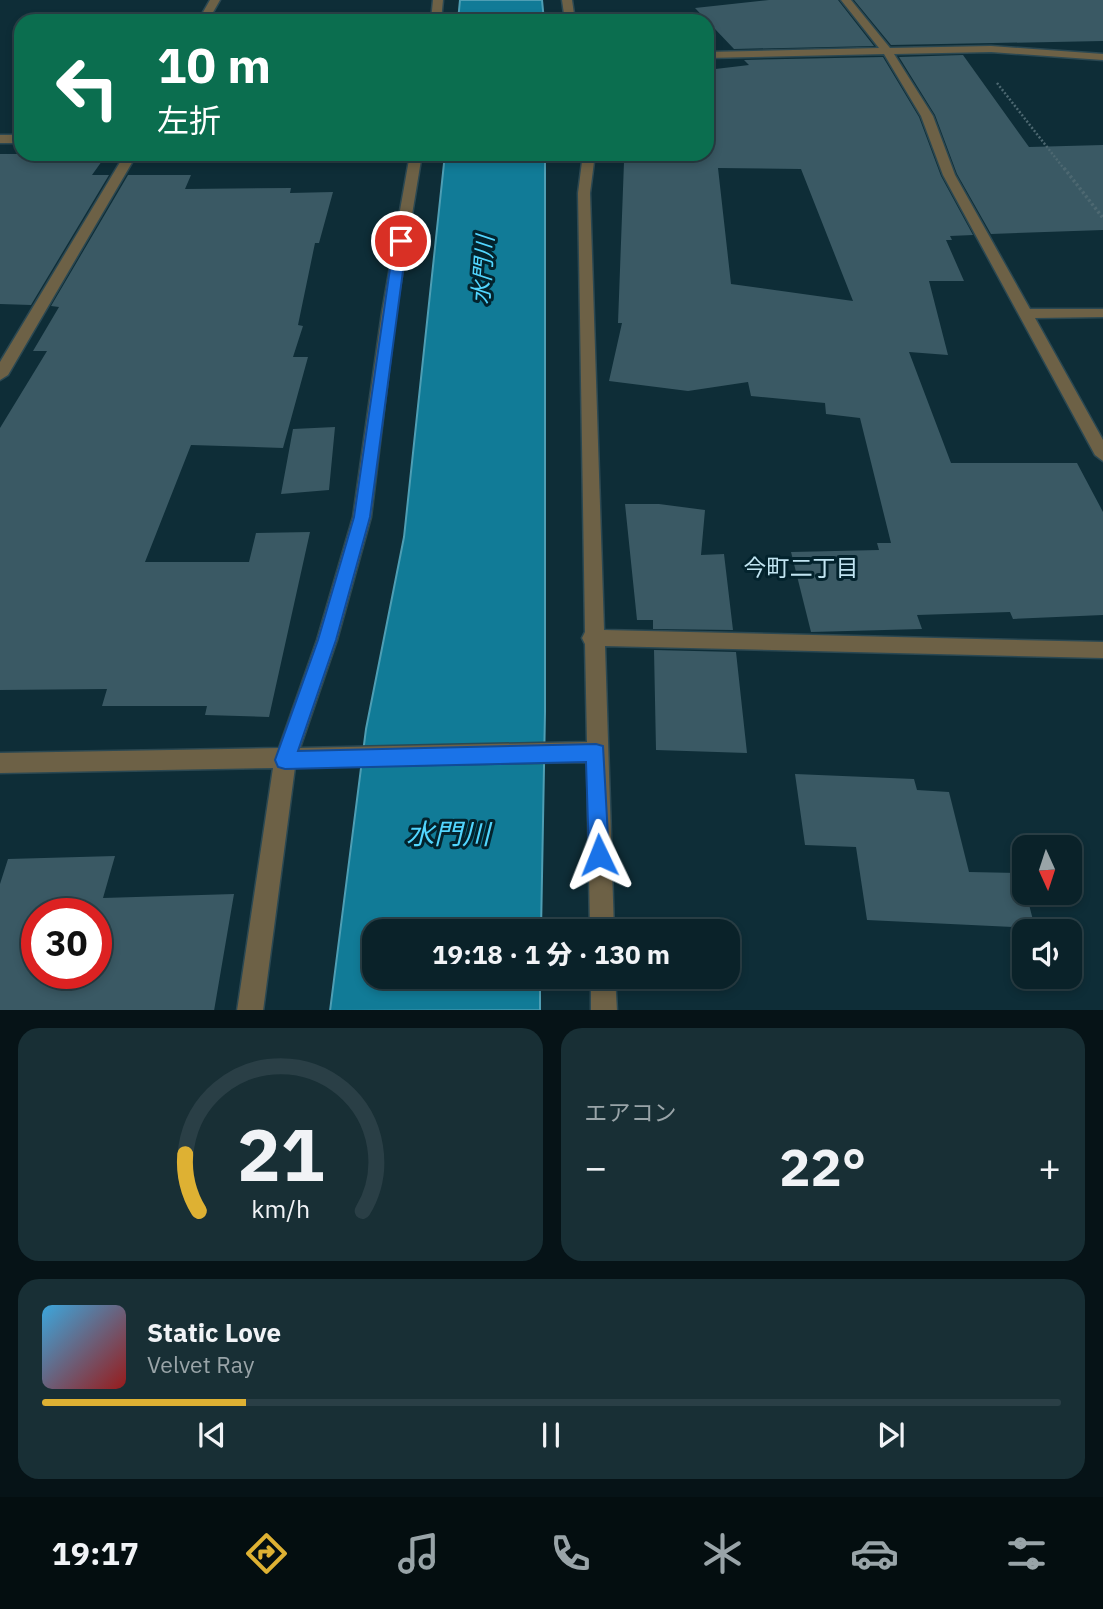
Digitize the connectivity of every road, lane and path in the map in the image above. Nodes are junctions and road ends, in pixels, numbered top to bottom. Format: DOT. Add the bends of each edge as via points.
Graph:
graph roads {
  1 [pos="846,0"];
  2 [pos="991,49"];
  3 [pos="887,51"];
  4 [pos="714,55"];
  5 [pos="1103,57"];
  6 [pos="127,161"];
  7 [pos="415,161"];
  8 [pos="588,161"];
  9 [pos="1103,218"];
  10 [pos="1103,313"];
  11 [pos="1026,314"];
  12 [pos="0,375"];
  13 [pos="1103,455"];
  14 [pos="592,638"];
  15 [pos="1103,650"];
  16 [pos="596,752"];
  17 [pos="285,760"];
  18 [pos="0,763"];
  19 [pos="601,919"];
  20 [pos="603,989"];
  21 [pos="250,1010"];
  22 [pos="604,1010"];
  1 -- 3 [label="street"];
  2 -- 3 [label="street"];
  2 -- 5 [label="street"];
  2 -- 9 [label="path" via="990,75"];
  3 -- 4 [label="street"];
  3 -- 11 [label="street" via="927,116 949,175"];
  6 -- 12 [label="street"];
  7 -- 17 [label="street" via="388,312 362,517 327,640"];
  8 -- 14 [label="street" via="584,193"];
  10 -- 11 [label="street"];
  11 -- 13 [label="street"];
  14 -- 15 [label="street"];
  14 -- 16 [label="street"];
  16 -- 17 [label="street"];
  16 -- 19 [label="street"];
  17 -- 18 [label="street"];
  17 -- 21 [label="street"];
  20 -- 22 [label="street"];
}
